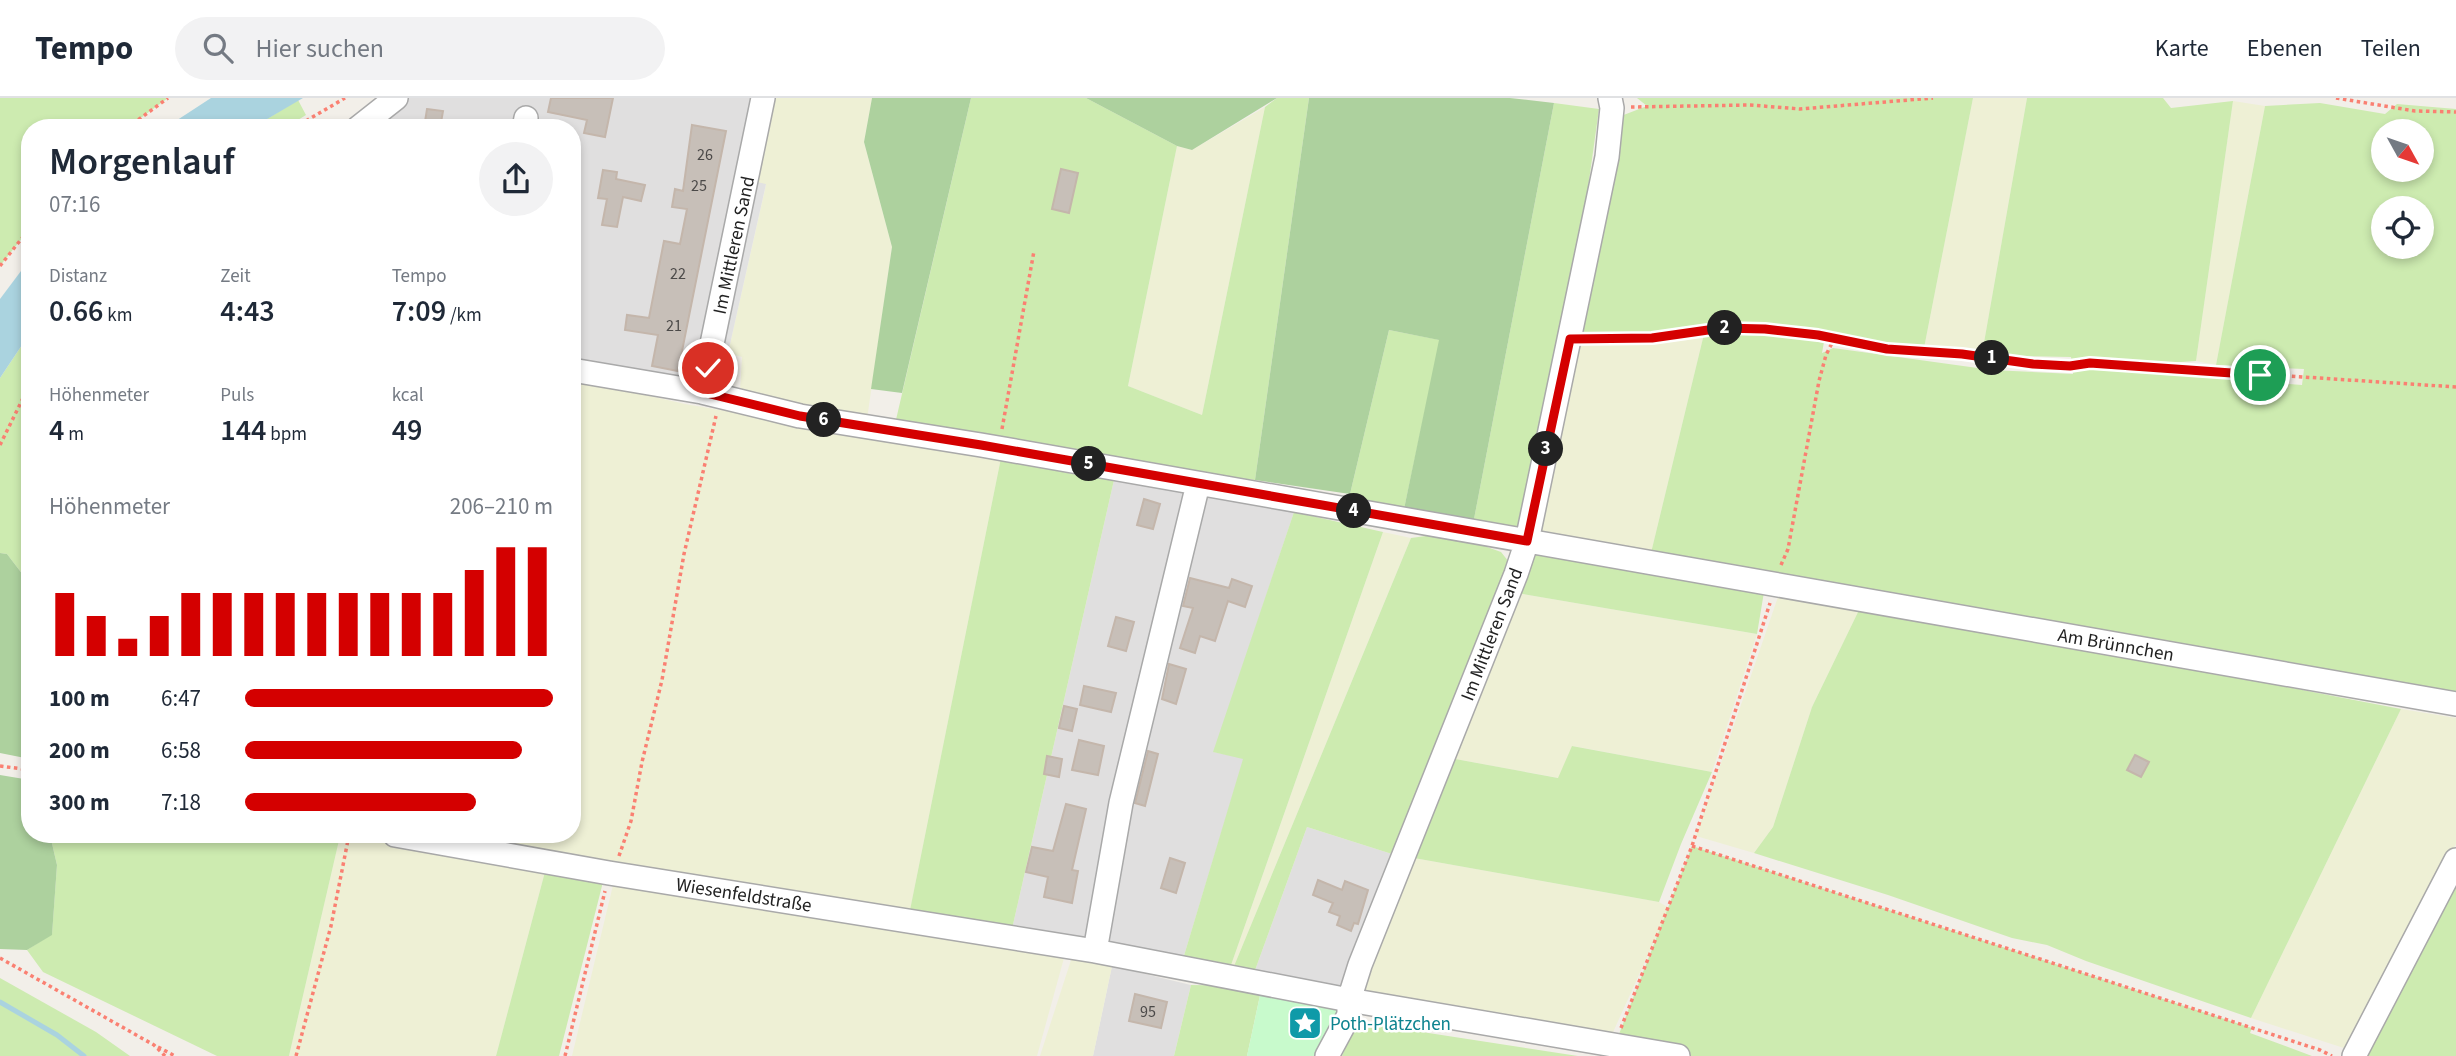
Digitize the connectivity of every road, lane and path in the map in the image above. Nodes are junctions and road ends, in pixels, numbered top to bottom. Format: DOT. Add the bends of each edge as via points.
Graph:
graph roads {
  1 [pos="168,98"];
  2 [pos="345,98"];
  3 [pos="396,98"];
  4 [pos="763,98"];
  5 [pos="1933,98"];
  6 [pos="2336,98"];
  7 [pos="1611,103"];
  8 [pos="2456,112"];
  9 [pos="139,119"];
  10 [pos="309,119"];
  11 [pos="369,119"];
  12 [pos="21,239"];
  13 [pos="1034,251"];
  14 [pos="0,266"];
  15 [pos="1834,338"];
  16 [pos="1570,339"];
  17 [pos="581,372"];
  18 [pos="2456,387"];
  19 [pos="711,395"];
  20 [pos="21,402"];
  21 [pos="0,445"];
  22 [pos="998,448"];
  23 [pos="1198,484"];
  24 [pos="1527,541"];
  25 [pos="1776,585"];
  26 [pos="2456,704"];
  27 [pos="0,766"];
  28 [pos="21,769"];
  29 [pos="347,843"];
  30 [pos="440,843"];
  31 [pos="1692,846"];
  32 [pos="2456,860"];
  33 [pos="609,873"];
  34 [pos="1095,951"];
  35 [pos="0,958"];
  36 [pos="1303,990"];
  37 [pos="1349,1000"];
  38 [pos="154,1045"];
  39 [pos="1614,1046"];
  40 [pos="1329,1052"];
  41 [pos="165,1056"];
  42 [pos="175,1056"];
  43 [pos="296,1056"];
  44 [pos="565,1056"];
  45 [pos="1678,1056"];
  46 [pos="2332,1056"];
  47 [pos="2354,1056"];
  1 -- 9 [label="path"];
  2 -- 10 [label="path"];
  3 -- 11 [label="street"];
  4 -- 19 [label="street, Im Mittleren Sand"];
  5 -- 7 [label="path" via="1800,109"];
  6 -- 8 [label="path" via="2415,111"];
  7 -- 16 [label="street" via="1607,157"];
  12 -- 14 [label="path"];
  13 -- 22 [label="path"];
  15 -- 16 [label="path" via="1722,328 1670,337"];
  15 -- 18 [label="path" via="1887,349 2033,364 2090,363"];
  15 -- 25 [label="path" via="1819,381 1788,549"];
  16 -- 24 [label="street"];
  17 -- 19 [label="street, Im Mittleren Sand"];
  19 -- 22 [label="street, Im Mittleren Sand" via="800,416"];
  19 -- 33 [label="path" via="662,680 631,821"];
  20 -- 21 [label="path"];
  22 -- 23 [label="street, Im Mittleren Sand"];
  23 -- 24 [label="street, Im Mittleren Sand"];
  23 -- 34 [label="street" via="1121,803"];
  24 -- 25 [label="street, Am Brünnchen"];
  24 -- 37 [label="street, Im Mittleren Sand"];
  25 -- 26 [label="street, Am Brünnchen"];
  25 -- 31 [label="path"];
  27 -- 28 [label="path"];
  29 -- 43 [label="path" via="331,926"];
  30 -- 33 [label="street, Wiesenfeldstraße"];
  31 -- 39 [label="path"];
  31 -- 46 [label="path"];
  32 -- 47 [label="street"];
  33 -- 34 [label="street, Wiesenfeldstraße"];
  33 -- 44 [label="path"];
  34 -- 36 [label="street, Wiesenfeldstraße"];
  35 -- 38 [label="path"];
  36 -- 37 [label="street, Wiesenfeldstraße"];
  36 -- 40 [label="path" via="1308,1020"];
  37 -- 39 [label="street, Wiesenfeldstraße"];
  37 -- 40 [label="street, Im Mittleren Sand" via="1349,1015"];
  38 -- 41 [label="path"];
  38 -- 42 [label="path"];
  39 -- 45 [label="street, Wiesenfeldstraße"];
}
